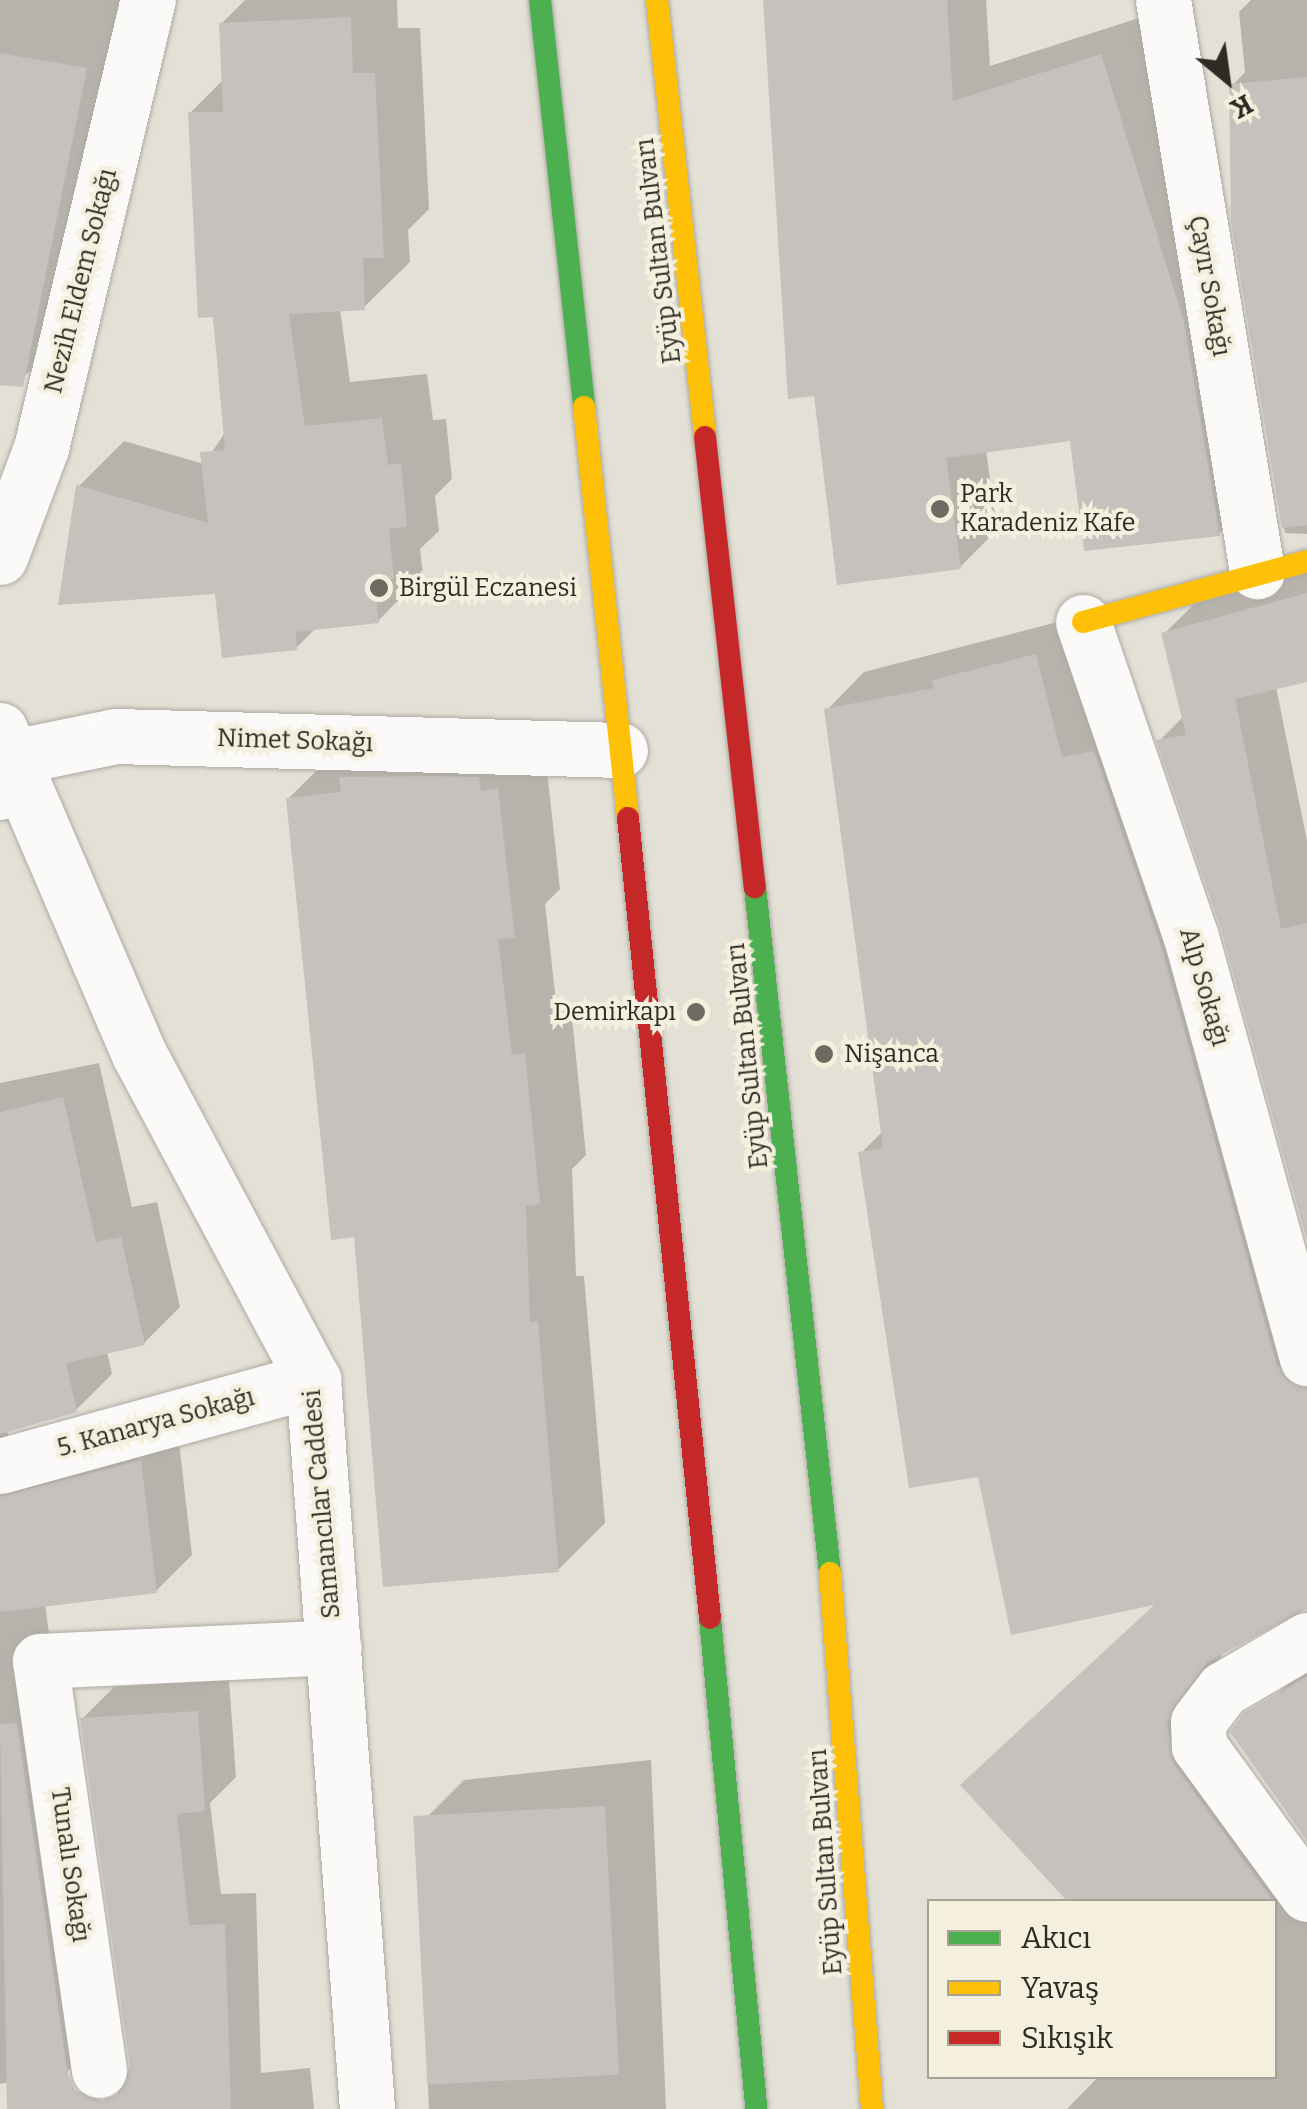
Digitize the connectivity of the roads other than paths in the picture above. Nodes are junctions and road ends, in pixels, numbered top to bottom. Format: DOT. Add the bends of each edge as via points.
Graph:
graph roads {
  1 [pos="148,0"];
  2 [pos="540,0"];
  3 [pos="657,0"];
  4 [pos="1163,0"];
  5 [pos="0,557"];
  6 [pos="1282,566"];
  7 [pos="1083,622"];
  8 [pos="620,750"];
  9 [pos="3,760"];
  10 [pos="1307,1358"];
  11 [pos="313,1380"];
  12 [pos="0,1466"];
  13 [pos="1307,1640"];
  14 [pos="334,1647"];
  15 [pos="1307,1894"];
  16 [pos="99,2070"];
  17 [pos="367,2109"];
  18 [pos="756,2109"];
  19 [pos="872,2109"];
  1 -- 5 [label="street, Nezih Eldem Sokağı" via="41,448"];
  2 -- 8 [label="main road"];
  3 -- 19 [label="main road, Eyüp Sultan Bulvarı" via="838,1642"];
  4 -- 6 [label="street, Çayır Sokağı"];
  6 -- 7 [label="main road"];
  7 -- 10 [label="street, Alp Sokağı" via="1191,937"];
  8 -- 9 [label="street, Nimet Sokağı" via="116,736"];
  8 -- 18 [label="main road"];
  9 -- 11 [label="street, Samancılar Caddesi" via="138,1054"];
  11 -- 12 [label="street, 5. Kanarya Sokağı"];
  11 -- 14 [label="street, Samancılar Caddesi"];
  13 -- 15 [label="street" via="1223,1689 1198,1722 1199,1746"];
  14 -- 16 [label="street, Tunalı Sokağı" via="40,1661"];
  14 -- 17 [label="street, Samancılar Caddesi"];
}
